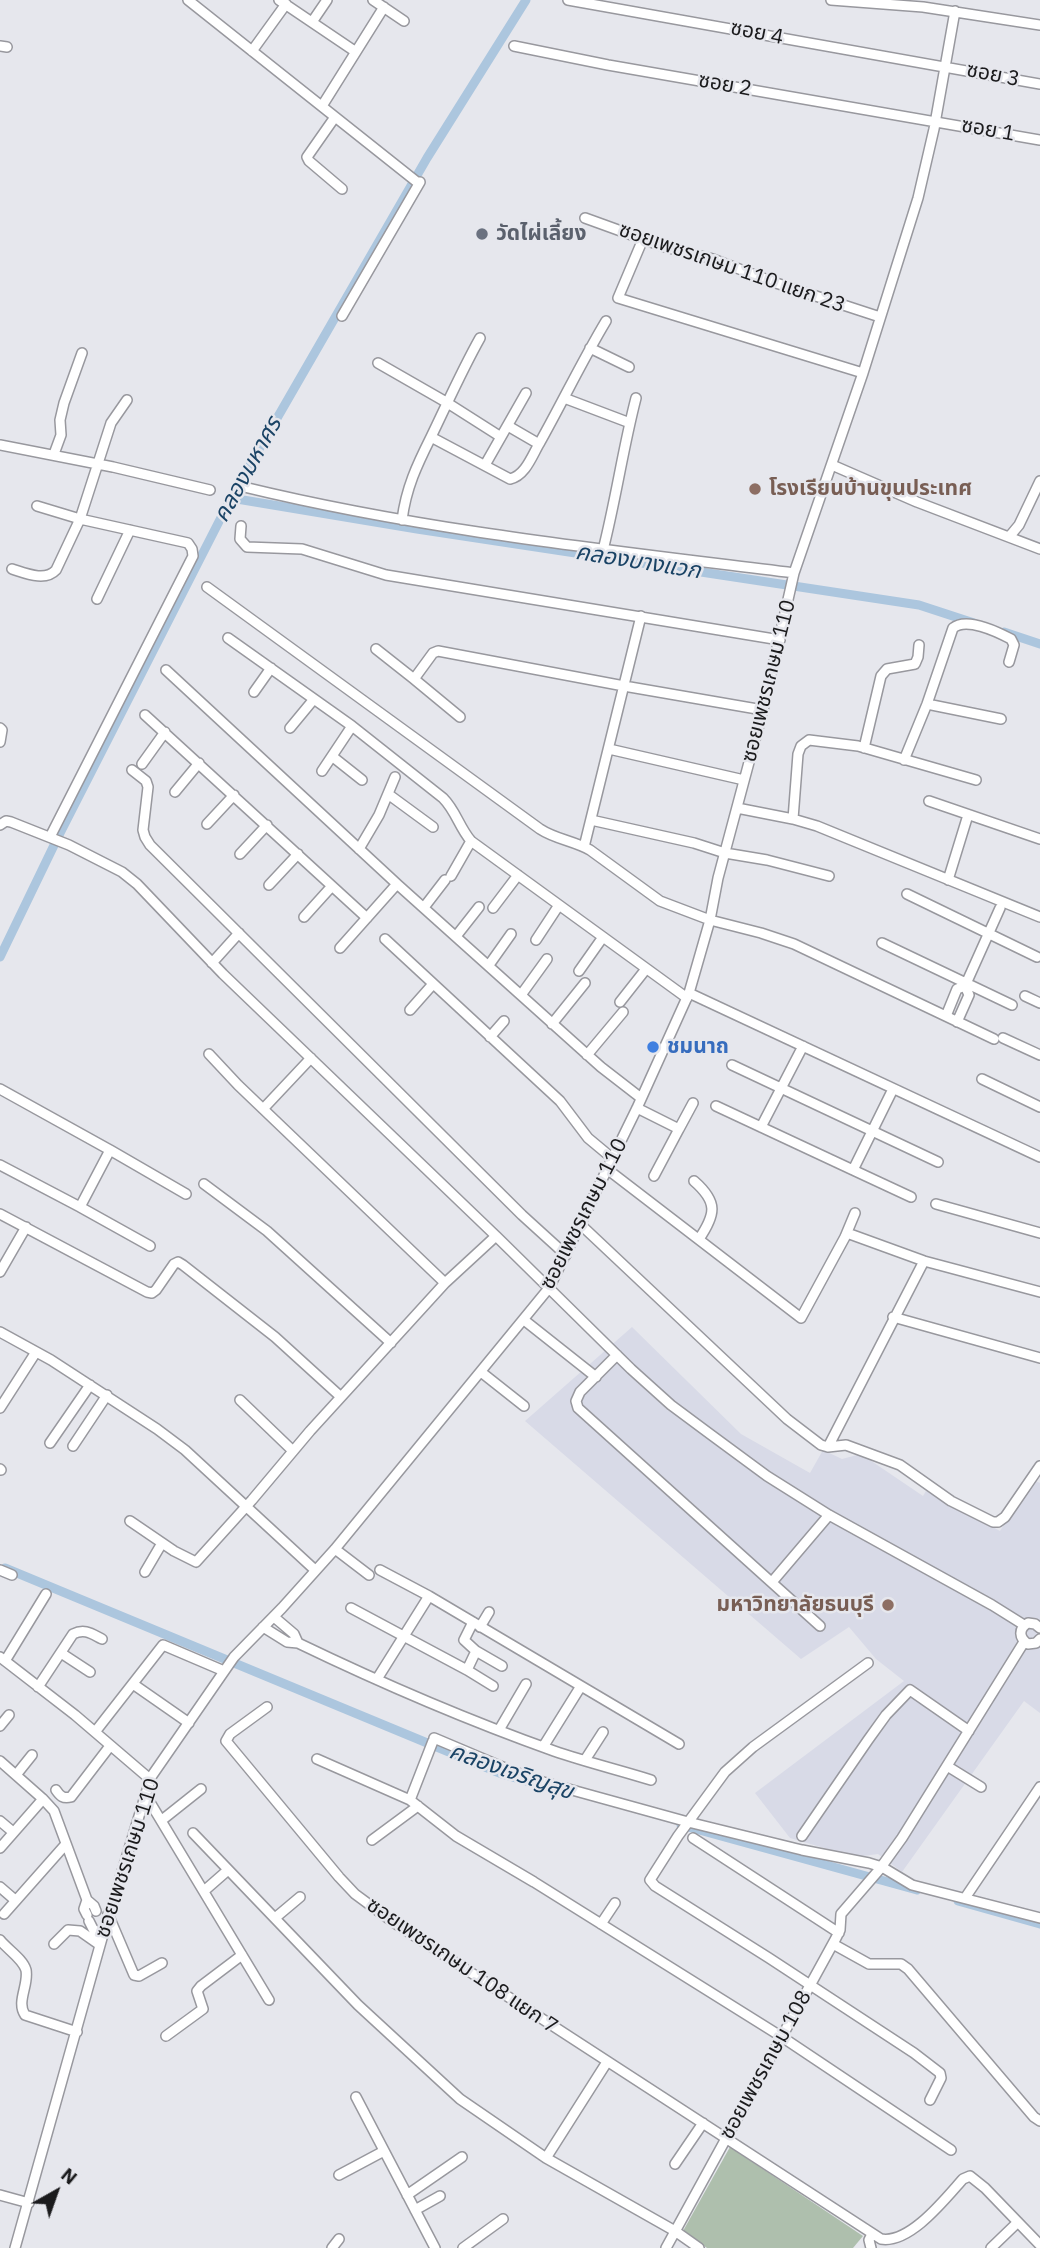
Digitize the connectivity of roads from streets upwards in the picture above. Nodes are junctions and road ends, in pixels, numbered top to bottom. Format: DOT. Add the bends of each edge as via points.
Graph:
graph roads {
  1 [pos="188,0"];
  2 [pos="327,0"];
  3 [pos="373,0"];
  4 [pos="568,0"];
  5 [pos="831,0"];
  6 [pos="283,2"];
  7 [pos="616,4"];
  8 [pos="384,7"];
  9 [pos="955,11"];
  10 [pos="404,21"];
  11 [pos="312,22"];
  12 [pos="1040,25"];
  13 [pos="514,46"];
  14 [pos="252,51"];
  15 [pos="356,52"];
  16 [pos="945,65"];
  17 [pos="1040,83"];
  18 [pos="322,106"];
  19 [pos="335,117"];
  20 [pos="936,121"];
  21 [pos="1040,140"];
  22 [pos="342,189"];
  23 [pos="585,218"];
  24 [pos="643,239"];
  25 [pos="342,316"];
  26 [pos="880,317"];
  27 [pos="607,321"];
  28 [pos="480,338"];
  29 [pos="590,348"];
  30 [pos="82,353"];
  31 [pos="377,363"];
  32 [pos="629,367"];
  33 [pos="863,373"];
  34 [pos="526,393"];
  35 [pos="564,398"];
  36 [pos="636,398"];
  37 [pos="127,400"];
  38 [pos="446,402"];
  39 [pos="630,423"];
  40 [pos="508,426"];
  41 [pos="431,437"];
  42 [pos="501,437"];
  43 [pos="539,444"];
  44 [pos="0,445"];
  45 [pos="54,454"];
  46 [pos="485,465"];
  47 [pos="96,466"];
  48 [pos="832,466"];
  49 [pos="1040,481"];
  50 [pos="244,487"];
  51 [pos="210,490"];
  52 [pos="37,506"];
  53 [pos="80,519"];
  54 [pos="402,520"];
  55 [pos="241,526"];
  56 [pos="130,530"];
  57 [pos="1009,537"];
  58 [pos="1040,549"];
  59 [pos="603,550"];
  60 [pos="12,569"];
  61 [pos="794,576"];
  62 [pos="207,587"];
  63 [pos="97,599"];
  64 [pos="641,617"];
  65 [pos="228,638"];
  66 [pos="780,640"];
  67 [pos="919,645"];
  68 [pos="376,649"];
  69 [pos="1009,662"];
  70 [pos="271,668"];
  71 [pos="166,670"];
  72 [pos="414,679"];
  73 [pos="624,686"];
  74 [pos="254,692"];
  75 [pos="314,699"];
  76 [pos="927,704"];
  77 [pos="763,710"];
  78 [pos="145,715"];
  79 [pos="460,717"];
  80 [pos="1001,719"];
  81 [pos="352,726"];
  82 [pos="0,728"];
  83 [pos="290,728"];
  84 [pos="165,732"];
  85 [pos="0,742"];
  86 [pos="864,748"];
  87 [pos="608,749"];
  88 [pos="333,757"];
  89 [pos="904,760"];
  90 [pos="199,763"];
  91 [pos="142,764"];
  92 [pos="132,770"];
  93 [pos="322,771"];
  94 [pos="395,777"];
  95 [pos="362,780"];
  96 [pos="744,780"];
  97 [pos="976,780"];
  98 [pos="175,792"];
  99 [pos="234,794"];
  100 [pos="388,794"];
  101 [pos="929,801"];
  102 [pos="737,808"];
  103 [pos="968,814"];
  104 [pos="793,819"];
  105 [pos="591,820"];
  106 [pos="207,824"];
  107 [pos="0,825"];
  108 [pos="267,825"];
  109 [pos="433,827"];
  110 [pos="53,838"];
  111 [pos="1040,839"];
  112 [pos="471,841"];
  113 [pos="584,847"];
  114 [pos="359,849"];
  115 [pos="724,853"];
  116 [pos="240,854"];
  117 [pos="298,854"];
  118 [pos="518,875"];
  119 [pos="829,876"];
  120 [pos="948,880"];
  121 [pos="397,884"];
  122 [pos="269,885"];
  123 [pos="332,886"];
  124 [pos="907,894"];
  125 [pos="559,905"];
  126 [pos="425,906"];
  127 [pos="479,907"];
  128 [pos="493,908"];
  129 [pos="1000,908"];
  130 [pos="304,917"];
  131 [pos="1040,917"];
  132 [pos="367,918"];
  133 [pos="710,920"];
  134 [pos="239,933"];
  135 [pos="512,934"];
  136 [pos="989,934"];
  137 [pos="457,935"];
  138 [pos="603,937"];
  139 [pos="385,939"];
  140 [pos="536,940"];
  141 [pos="882,943"];
  142 [pos="340,948"];
  143 [pos="1037,957"];
  144 [pos="547,959"];
  145 [pos="212,963"];
  146 [pos="489,965"];
  147 [pos="646,969"];
  148 [pos="579,971"];
  149 [pos="585,983"];
  150 [pos="433,984"];
  151 [pos="966,985"];
  152 [pos="521,995"];
  153 [pos="688,996"];
  154 [pos="1025,996"];
  155 [pos="620,1002"];
  156 [pos="1040,1003"];
  157 [pos="1012,1005"];
  158 [pos="410,1010"];
  159 [pos="623,1012"];
  160 [pos="946,1016"];
  161 [pos="504,1021"];
  162 [pos="957,1022"];
  163 [pos="552,1024"];
  164 [pos="490,1037"];
  165 [pos="803,1046"];
  166 [pos="209,1054"];
  167 [pos="587,1055"];
  168 [pos="1040,1055"];
  169 [pos="311,1058"];
  170 [pos="732,1065"];
  171 [pos="982,1079"];
  172 [pos="0,1089"];
  173 [pos="782,1089"];
  174 [pos="894,1089"];
  175 [pos="641,1098"];
  176 [pos="693,1103"];
  177 [pos="716,1106"];
  178 [pos="1040,1107"];
  179 [pos="637,1108"];
  180 [pos="263,1109"];
  181 [pos="761,1127"];
  182 [pos="679,1129"];
  183 [pos="872,1132"];
  184 [pos="110,1150"];
  185 [pos="1040,1157"];
  186 [pos="612,1158"];
  187 [pos="938,1162"];
  188 [pos="0,1165"];
  189 [pos="607,1170"];
  190 [pos="853,1170"];
  191 [pos="654,1175"];
  192 [pos="694,1181"];
  193 [pos="204,1184"];
  194 [pos="186,1194"];
  195 [pos="911,1197"];
  196 [pos="936,1204"];
  197 [pos="80,1207"];
  198 [pos="855,1213"];
  199 [pos="0,1214"];
  200 [pos="580,1224"];
  201 [pos="26,1227"];
  202 [pos="847,1233"];
  203 [pos="1040,1233"];
  204 [pos="496,1236"];
  205 [pos="699,1240"];
  206 [pos="150,1246"];
  207 [pos="565,1255"];
  208 [pos="924,1261"];
  209 [pos="0,1272"];
  210 [pos="445,1283"];
  211 [pos="549,1288"];
  212 [pos="1040,1293"];
  213 [pos="893,1317"];
  214 [pos="524,1320"];
  215 [pos="0,1332"];
  216 [pos="391,1343"];
  217 [pos="36,1352"];
  218 [pos="617,1355"];
  219 [pos="1040,1357"];
  220 [pos="481,1371"];
  221 [pos="596,1377"];
  222 [pos="90,1385"];
  223 [pos="107,1395"];
  224 [pos="341,1397"];
  225 [pos="240,1401"];
  226 [pos="523,1406"];
  227 [pos="0,1408"];
  228 [pos="50,1443"];
  229 [pos="73,1446"];
  230 [pos="828,1447"];
  231 [pos="293,1451"];
  232 [pos="1040,1466"];
  233 [pos="1036,1479"];
  234 [pos="246,1506"];
  235 [pos="829,1515"];
  236 [pos="130,1521"];
  237 [pos="162,1543"];
  238 [pos="335,1549"];
  239 [pos="0,1570"];
  240 [pos="315,1570"];
  241 [pos="380,1570"];
  242 [pos="145,1572"];
  243 [pos="12,1575"];
  244 [pos="369,1575"];
  245 [pos="772,1582"];
  246 [pos="46,1594"];
  247 [pos="429,1597"];
  248 [pos="351,1608"];
  249 [pos="489,1612"];
  250 [pos="274,1617"];
  251 [pos="476,1625"];
  252 [pos="1024,1625"];
  253 [pos="820,1626"];
  254 [pos="263,1627"];
  255 [pos="1040,1628"];
  256 [pos="403,1635"];
  257 [pos="102,1639"];
  258 [pos="1040,1639"];
  259 [pos="1024,1642"];
  260 [pos="298,1643"];
  261 [pos="476,1651"];
  262 [pos="61,1653"];
  263 [pos="2,1659"];
  264 [pos="868,1662"];
  265 [pos="502,1666"];
  266 [pos="225,1669"];
  267 [pos="467,1670"];
  268 [pos="90,1672"];
  269 [pos="377,1679"];
  270 [pos="132,1684"];
  271 [pos="526,1684"];
  272 [pos="493,1686"];
  273 [pos="581,1686"];
  274 [pos="38,1687"];
  275 [pos="267,1707"];
  276 [pos="9,1715"];
  277 [pos="189,1723"];
  278 [pos="0,1726"];
  279 [pos="499,1730"];
  280 [pos="969,1731"];
  281 [pos="95,1732"];
  282 [pos="603,1732"];
  283 [pos="679,1744"];
  284 [pos="110,1745"];
  285 [pos="543,1747"];
  286 [pos="32,1755"];
  287 [pos="317,1759"];
  288 [pos="585,1760"];
  289 [pos="0,1761"];
  290 [pos="947,1766"];
  291 [pos="16,1775"];
  292 [pos="151,1780"];
  293 [pos="651,1780"];
  294 [pos="981,1787"];
  295 [pos="1040,1787"];
  296 [pos="201,1788"];
  297 [pos="56,1790"];
  298 [pos="145,1794"];
  299 [pos="43,1798"];
  300 [pos="414,1803"];
  301 [pos="162,1820"];
  302 [pos="0,1821"];
  303 [pos="687,1823"];
  304 [pos="13,1832"];
  305 [pos="193,1833"];
  306 [pos="802,1836"];
  307 [pos="693,1838"];
  308 [pos="372,1840"];
  309 [pos="66,1844"];
  310 [pos="0,1848"];
  311 [pos="880,1868"];
  312 [pos="228,1870"];
  313 [pos="0,1887"];
  314 [pos="204,1891"];
  315 [pos="300,1897"];
  316 [pos="965,1898"];
  317 [pos="15,1900"];
  318 [pos="615,1903"];
  319 [pos="4,1914"];
  320 [pos="96,1916"];
  321 [pos="275,1918"];
  322 [pos="1040,1918"];
  323 [pos="601,1924"];
  324 [pos="839,1933"];
  325 [pos="102,1937"];
  326 [pos="0,1940"];
  327 [pos="54,1944"];
  328 [pos="833,1944"];
  329 [pos="242,1955"];
  330 [pos="162,1963"];
  331 [pos="810,1986"];
  332 [pos="269,2000"];
  333 [pos="76,2032"];
  334 [pos="166,2036"];
  335 [pos="782,2037"];
  336 [pos="607,2062"];
  337 [pos="356,2097"];
  338 [pos="930,2100"];
  339 [pos="1040,2122"];
  340 [pos="703,2123"];
  341 [pos="726,2137"];
  342 [pos="951,2150"];
  343 [pos="384,2151"];
  344 [pos="462,2157"];
  345 [pos="546,2158"];
  346 [pos="675,2164"];
  347 [pos="339,2175"];
  348 [pos="0,2195"];
  349 [pos="407,2195"];
  350 [pos="440,2196"];
  351 [pos="29,2203"];
  352 [pos="415,2210"];
  353 [pos="503,2219"];
  354 [pos="1018,2222"];
  355 [pos="675,2231"];
  356 [pos="872,2234"];
  357 [pos="339,2239"];
  358 [pos="1040,2245"];
  359 [pos="433,2247"];
  360 [pos="15,2248"];
  361 [pos="332,2248"];
  362 [pos="463,2248"];
  363 [pos="666,2248"];
  364 [pos="699,2248"];
  365 [pos="871,2248"];
  366 [pos="991,2248"];
  1 -- 14 [label="street"];
  2 -- 11 [label="street"];
  3 -- 8 [label="street"];
  4 -- 7 [label="street, ซอย 4"];
  5 -- 9 [label="street"];
  6 -- 11 [label="street"];
  6 -- 14 [label="street"];
  7 -- 16 [label="street, ซอย 4"];
  8 -- 10 [label="street"];
  8 -- 15 [label="street"];
  9 -- 12 [label="street"];
  9 -- 16 [label="street, ซอยเพชรเกษม 110"];
  11 -- 15 [label="street"];
  13 -- 20 [label="street, ซอย 2"];
  14 -- 18 [label="street"];
  15 -- 18 [label="street"];
  16 -- 17 [label="street, ซอย 3"];
  16 -- 20 [label="street, ซอยเพชรเกษม 110"];
  18 -- 19 [label="street"];
  19 -- 22 [label="street" via="307,157"];
  19 -- 25 [label="street" via="420,182"];
  20 -- 21 [label="street, ซอย 1"];
  20 -- 26 [label="street, ซอยเพชรเกษม 110"];
  23 -- 24 [label="street, ซอยเพชรเกษม 110 แยก 23"];
  24 -- 26 [label="street, ซอยเพชรเกษม 110 แยก 23" via="713,258"];
  24 -- 33 [label="street" via="618,298"];
  26 -- 33 [label="street, ซอยเพชรเกษม 110"];
  27 -- 29 [label="street"];
  28 -- 38 [label="street"];
  29 -- 32 [label="street"];
  29 -- 35 [label="street"];
  30 -- 45 [label="street" via="62,411"];
  31 -- 38 [label="street"];
  33 -- 48 [label="street, ซอยเพชรเกษม 110"];
  34 -- 40 [label="street"];
  35 -- 39 [label="street"];
  35 -- 43 [label="street"];
  36 -- 39 [label="street"];
  37 -- 47 [label="street" via="111,423"];
  38 -- 41 [label="street"];
  38 -- 42 [label="street"];
  39 -- 59 [label="street"];
  40 -- 42 [label="street"];
  40 -- 43 [label="street"];
  41 -- 46 [label="street"];
  41 -- 54 [label="street" via="405,495"];
  42 -- 46 [label="street"];
  43 -- 46 [label="street" via="516,478 505,478"];
  44 -- 45 [label="street"];
  45 -- 47 [label="street"];
  47 -- 51 [label="street"];
  47 -- 53 [label="street"];
  48 -- 57 [label="street"];
  48 -- 61 [label="street, ซอยเพชรเกษม 110"];
  49 -- 57 [label="street"];
  50 -- 54 [label="street"];
  52 -- 53 [label="street"];
  53 -- 56 [label="street"];
  53 -- 60 [label="street" via="52,575"];
  54 -- 59 [label="street"];
  55 -- 64 [label="street" via="240,540 247,547 302,549 386,575"];
  56 -- 63 [label="street"];
  56 -- 110 [label="street" via="188,543 192,556"];
  57 -- 58 [label="street"];
  59 -- 61 [label="street"];
  61 -- 66 [label="street, ซอยเพชรเกษม 110"];
  62 -- 113 [label="street" via="540,829"];
  64 -- 66 [label="street"];
  64 -- 73 [label="street"];
  65 -- 70 [label="street"];
  66 -- 77 [label="street, ซอยเพชรเกษม 110"];
  67 -- 86 [label="street" via="915,664 887,669 881,676"];
  68 -- 72 [label="street"];
  69 -- 76 [label="street" via="1014,645 1011,639 961,622 953,628"];
  70 -- 74 [label="street"];
  70 -- 75 [label="street"];
  71 -- 114 [label="street"];
  72 -- 73 [label="street" via="438,651"];
  72 -- 79 [label="street"];
  73 -- 77 [label="street"];
  73 -- 87 [label="street"];
  75 -- 81 [label="street"];
  75 -- 83 [label="street"];
  76 -- 80 [label="street"];
  76 -- 89 [label="street"];
  77 -- 96 [label="street, ซอยเพชรเกษม 110"];
  78 -- 84 [label="street"];
  81 -- 88 [label="street"];
  81 -- 112 [label="street" via="443,798"];
  82 -- 85 [label="street"];
  84 -- 90 [label="street"];
  84 -- 91 [label="street"];
  86 -- 89 [label="street"];
  86 -- 104 [label="street" via="814,739 803,743 798,754"];
  87 -- 96 [label="street"];
  87 -- 105 [label="street"];
  88 -- 93 [label="street"];
  88 -- 95 [label="street"];
  89 -- 97 [label="street"];
  90 -- 98 [label="street"];
  90 -- 99 [label="street"];
  92 -- 134 [label="street" via="148,787 143,830 150,845"];
  94 -- 100 [label="street"];
  96 -- 102 [label="street, ซอยเพชรเกษม 110"];
  99 -- 106 [label="street"];
  99 -- 108 [label="street"];
  100 -- 109 [label="street"];
  100 -- 114 [label="street"];
  101 -- 103 [label="street"];
  102 -- 104 [label="street"];
  102 -- 115 [label="street, ซอยเพชรเกษม 110"];
  103 -- 111 [label="street"];
  103 -- 120 [label="street"];
  104 -- 120 [label="street"];
  105 -- 113 [label="street"];
  105 -- 115 [label="street"];
  107 -- 110 [label="street" via="11,822"];
  108 -- 116 [label="street"];
  108 -- 117 [label="street"];
  110 -- 145 [label="street" via="130,877"];
  112 -- 118 [label="street"];
  112 -- 126 [label="street"];
  113 -- 133 [label="street" via="660,901"];
  114 -- 121 [label="street"];
  115 -- 119 [label="street"];
  115 -- 133 [label="street, ซอยเพชรเกษม 110"];
  117 -- 122 [label="street"];
  117 -- 123 [label="street"];
  118 -- 125 [label="street"];
  118 -- 128 [label="street"];
  120 -- 131 [label="street"];
  121 -- 126 [label="street"];
  121 -- 132 [label="street"];
  123 -- 130 [label="street"];
  123 -- 132 [label="street"];
  124 -- 136 [label="street"];
  125 -- 138 [label="street"];
  125 -- 140 [label="street"];
  126 -- 137 [label="street"];
  127 -- 137 [label="street"];
  129 -- 136 [label="street"];
  132 -- 142 [label="street"];
  133 -- 153 [label="street, ซอยเพชรเกษม 110"];
  133 -- 160 [label="street" via="794,944"];
  134 -- 145 [label="street"];
  134 -- 207 [label="street"];
  135 -- 146 [label="street"];
  136 -- 143 [label="street"];
  136 -- 151 [label="street"];
  137 -- 146 [label="street"];
  138 -- 147 [label="street"];
  138 -- 148 [label="street"];
  139 -- 150 [label="street"];
  141 -- 151 [label="street"];
  144 -- 152 [label="street"];
  145 -- 169 [label="street"];
  146 -- 152 [label="street"];
  147 -- 153 [label="street"];
  147 -- 155 [label="street"];
  149 -- 163 [label="street"];
  150 -- 158 [label="street"];
  150 -- 164 [label="street"];
  151 -- 157 [label="street"];
  151 -- 160 [label="street" via="957,989"];
  151 -- 162 [label="street" via="969,995"];
  152 -- 163 [label="street"];
  153 -- 165 [label="street"];
  153 -- 175 [label="street, ซอยเพชรเกษม 110"];
  154 -- 156 [label="street"];
  159 -- 167 [label="street"];
  160 -- 162 [label="street"];
  161 -- 164 [label="street"];
  162 -- 168 [label="street"];
  163 -- 167 [label="street"];
  164 -- 186 [label="street" via="560,1101 588,1139"];
  165 -- 173 [label="street"];
  165 -- 174 [label="street"];
  166 -- 180 [label="street"];
  167 -- 175 [label="street"];
  169 -- 180 [label="street"];
  169 -- 204 [label="street"];
  170 -- 173 [label="street"];
  171 -- 178 [label="street"];
  172 -- 184 [label="street"];
  173 -- 181 [label="street"];
  173 -- 183 [label="street"];
  174 -- 183 [label="street"];
  174 -- 185 [label="street"];
  175 -- 179 [label="street, ซอยเพชรเกษม 110"];
  176 -- 182 [label="street"];
  177 -- 181 [label="street"];
  179 -- 182 [label="street"];
  179 -- 186 [label="street, ซอยเพชรเกษม 110"];
  180 -- 210 [label="street"];
  181 -- 190 [label="street"];
  182 -- 191 [label="street"];
  183 -- 187 [label="street"];
  183 -- 190 [label="street"];
  184 -- 194 [label="street"];
  184 -- 197 [label="street"];
  186 -- 189 [label="street, ซอยเพชรเกษม 110"];
  188 -- 197 [label="street"];
  189 -- 200 [label="street, ซอยเพชรเกษม 110"];
  189 -- 205 [label="street"];
  190 -- 195 [label="street"];
  192 -- 205 [label="street" via="713,1209"];
  193 -- 216 [label="street" via="267,1231"];
  196 -- 203 [label="street"];
  197 -- 206 [label="street"];
  198 -- 202 [label="street"];
  199 -- 201 [label="street"];
  200 -- 207 [label="street, ซอยเพชรเกษม 110"];
  200 -- 230 [label="street" via="786,1419"];
  201 -- 209 [label="street"];
  201 -- 224 [label="street" via="147,1292 156,1290 178,1262 275,1337"];
  202 -- 205 [label="street" via="801,1318"];
  202 -- 208 [label="street"];
  204 -- 210 [label="street"];
  204 -- 211 [label="street"];
  207 -- 211 [label="street, ซอยเพชรเกษม 110"];
  208 -- 212 [label="street"];
  208 -- 213 [label="street"];
  210 -- 216 [label="street"];
  211 -- 214 [label="street, ซอยเพชรเกษม 110"];
  211 -- 218 [label="street"];
  213 -- 219 [label="street"];
  213 -- 230 [label="street"];
  214 -- 220 [label="street, ซอยเพชรเกษม 110"];
  214 -- 221 [label="street"];
  215 -- 217 [label="street"];
  216 -- 224 [label="street"];
  217 -- 222 [label="street"];
  217 -- 227 [label="street"];
  218 -- 221 [label="street"];
  218 -- 235 [label="street" via="671,1405"];
  220 -- 226 [label="street"];
  220 -- 238 [label="street, ซอยเพชรเกษม 110"];
  221 -- 245 [label="street" via="580,1392 578,1408"];
  222 -- 223 [label="street"];
  222 -- 228 [label="street"];
  223 -- 229 [label="street"];
  223 -- 234 [label="street" via="185,1450"];
  224 -- 231 [label="street"];
  225 -- 231 [label="street"];
  230 -- 233 [label="street" via="846,1446 900,1465 951,1501 993,1522 1005,1517"];
  231 -- 234 [label="street"];
  232 -- 233 [label="street"];
  234 -- 237 [label="street" via="196,1562"];
  234 -- 240 [label="street"];
  235 -- 245 [label="street"];
  235 -- 252 [label="street"];
  236 -- 237 [label="street"];
  237 -- 242 [label="street"];
  238 -- 240 [label="street, ซอยเพชรเกษม 110"];
  238 -- 244 [label="street"];
  239 -- 243 [label="street"];
  240 -- 250 [label="street, ซอยเพชรเกษม 110"];
  241 -- 247 [label="street"];
  245 -- 253 [label="street"];
  246 -- 263 [label="street"];
  247 -- 251 [label="street"];
  247 -- 256 [label="street"];
  248 -- 256 [label="street"];
  249 -- 251 [label="street"];
  250 -- 254 [label="street, ซอยเพชรเกษม 110"];
  250 -- 260 [label="street"];
  251 -- 261 [label="street" via="464,1640"];
  251 -- 273 [label="street"];
  252 -- 255 [label="street"];
  252 -- 259 [label="street" via="1020,1633"];
  254 -- 260 [label="street" via="287,1642"];
  254 -- 266 [label="street, ซอยเพชรเกษม 110"];
  256 -- 267 [label="street"];
  256 -- 269 [label="street"];
  257 -- 262 [label="street" via="80,1631"];
  258 -- 259 [label="street"];
  259 -- 280 [label="street, ซอยเพชรเกษม 108"];
  260 -- 269 [label="street"];
  261 -- 265 [label="street"];
  261 -- 267 [label="street"];
  262 -- 268 [label="street"];
  262 -- 274 [label="street"];
  263 -- 274 [label="street"];
  264 -- 303 [label="street" via="753,1747 725,1772"];
  266 -- 270 [label="street" via="163,1644"];
  266 -- 277 [label="street, ซอยเพชรเกษม 110"];
  267 -- 272 [label="street"];
  269 -- 279 [label="street"];
  270 -- 277 [label="street"];
  270 -- 281 [label="street"];
  271 -- 279 [label="street"];
  273 -- 283 [label="street"];
  273 -- 285 [label="street"];
  274 -- 281 [label="street"];
  275 -- 336 [label="street, ซอยเพชรเกษม 108 แยก 7" via="226,1741 355,1894"];
  276 -- 278 [label="street"];
  277 -- 292 [label="street, ซอยเพชรเกษม 110"];
  279 -- 285 [label="street"];
  280 -- 290 [label="street, ซอยเพชรเกษม 108"];
  280 -- 306 [label="street" via="910,1690 886,1715"];
  281 -- 284 [label="street"];
  282 -- 288 [label="street"];
  284 -- 292 [label="street"];
  284 -- 297 [label="street" via="71,1797 65,1799"];
  285 -- 288 [label="street"];
  286 -- 291 [label="street"];
  287 -- 300 [label="street"];
  288 -- 293 [label="street"];
  289 -- 291 [label="street"];
  290 -- 294 [label="street"];
  290 -- 311 [label="street, ซอยเพชรเกษม 108"];
  291 -- 299 [label="street"];
  292 -- 298 [label="street, ซอยเพชรเกษม 110"];
  295 -- 316 [label="street"];
  296 -- 301 [label="street"];
  298 -- 301 [label="street"];
  298 -- 320 [label="street, ซอยเพชรเกษม 110"];
  299 -- 304 [label="street"];
  299 -- 309 [label="street" via="54,1811"];
  300 -- 303 [label="street" via="433,1739 512,1772"];
  300 -- 308 [label="street"];
  300 -- 323 [label="street" via="456,1836"];
  301 -- 314 [label="street"];
  302 -- 304 [label="street"];
  303 -- 311 [label="street"];
  303 -- 331 [label="street" via="651,1875 651,1883"];
  304 -- 310 [label="street"];
  305 -- 312 [label="street"];
  307 -- 324 [label="street"];
  309 -- 317 [label="street"];
  309 -- 320 [label="street"];
  311 -- 316 [label="street" via="912,1885"];
  311 -- 324 [label="street, ซอยเพชรเกษม 108" via="841,1914"];
  312 -- 314 [label="street"];
  312 -- 321 [label="street"];
  313 -- 317 [label="street"];
  314 -- 329 [label="street"];
  315 -- 321 [label="street"];
  316 -- 322 [label="street"];
  317 -- 319 [label="street"];
  318 -- 323 [label="street"];
  320 -- 325 [label="street, ซอยเพชรเกษม 110"];
  320 -- 325 [label="street" via="93,1929"];
  320 -- 330 [label="street" via="134,1975"];
  321 -- 345 [label="street" via="358,2005 460,2099"];
  323 -- 335 [label="street"];
  324 -- 328 [label="street, ซอยเพชรเกษม 108"];
  325 -- 327 [label="street" via="68,1930"];
  325 -- 333 [label="street, ซอยเพชรเกษม 110"];
  326 -- 333 [label="street" via="26,1970 25,2015"];
  328 -- 331 [label="street, ซอยเพชรเกษม 108"];
  328 -- 339 [label="street" via="869,1964 901,1964 908,1969"];
  329 -- 332 [label="street"];
  329 -- 334 [label="street" via="197,1991 203,2005 200,2012"];
  331 -- 335 [label="street, ซอยเพชรเกษม 108"];
  331 -- 338 [label="street" via="940,2073"];
  333 -- 351 [label="street, ซอยเพชรเกษม 110"];
  335 -- 341 [label="street, ซอยเพชรเกษม 108"];
  335 -- 342 [label="street"];
  336 -- 340 [label="street"];
  336 -- 345 [label="street"];
  337 -- 343 [label="street"];
  340 -- 341 [label="street"];
  340 -- 346 [label="street"];
  341 -- 355 [label="street, ซอยเพชรเกษม 108"];
  341 -- 356 [label="street"];
  343 -- 347 [label="street"];
  343 -- 349 [label="street"];
  344 -- 349 [label="street"];
  345 -- 355 [label="street"];
  348 -- 351 [label="street"];
  349 -- 352 [label="street"];
  350 -- 352 [label="street"];
  351 -- 360 [label="street, ซอยเพชรเกษม 110"];
  352 -- 359 [label="street"];
  353 -- 362 [label="street"];
  354 -- 356 [label="street" via="970,2176 906,2233 887,2240"];
  354 -- 358 [label="street"];
  354 -- 366 [label="street"];
  355 -- 363 [label="street, ซอยเพชรเกษม 108"];
  355 -- 364 [label="street"];
  356 -- 365 [label="street"];
  357 -- 361 [label="street"];
}
